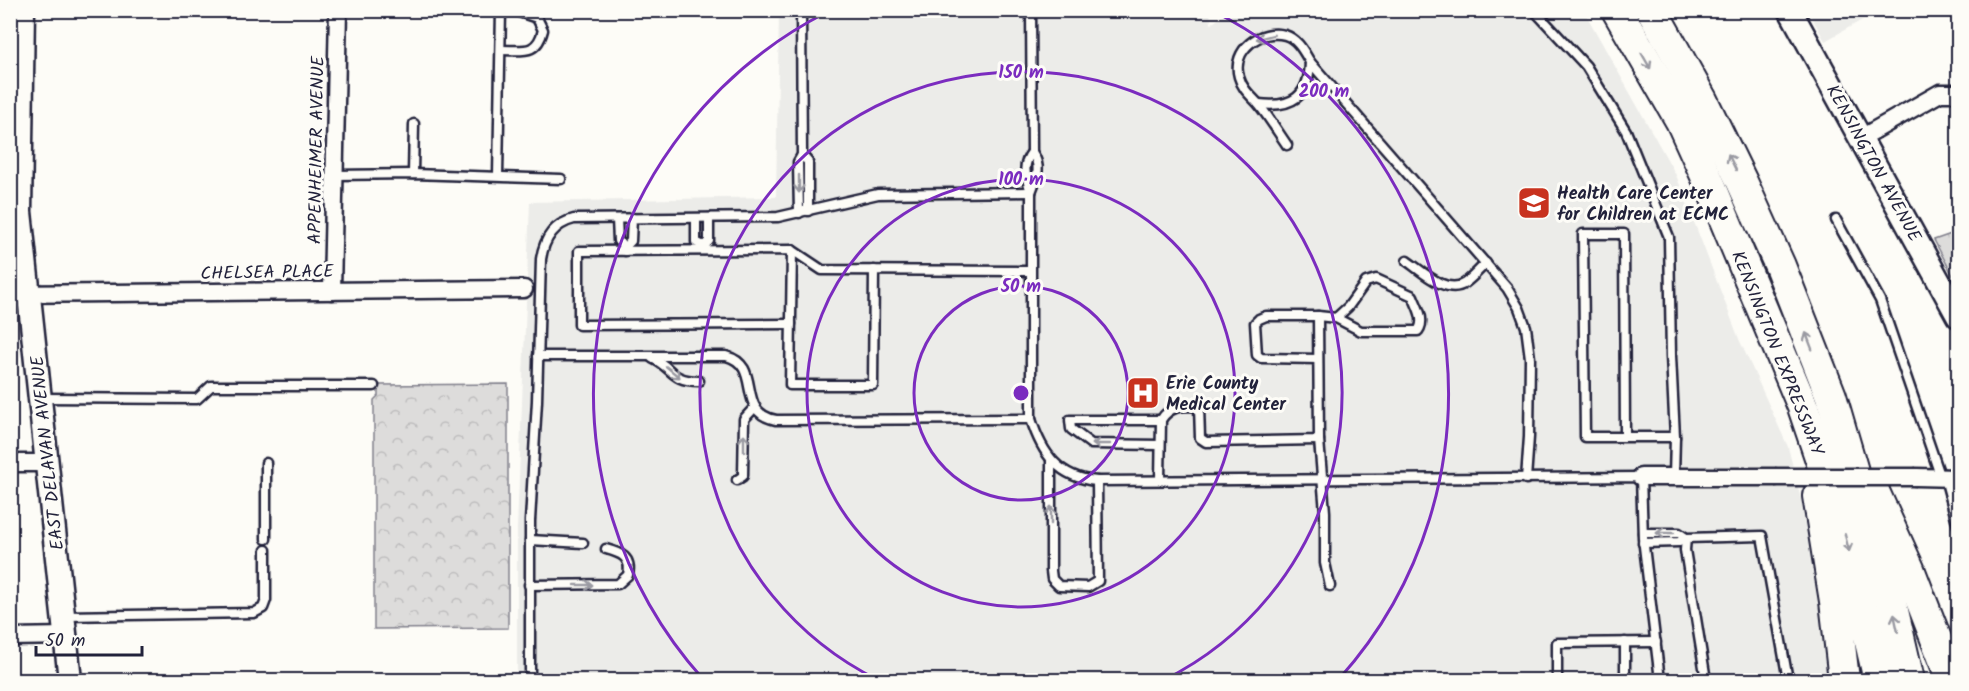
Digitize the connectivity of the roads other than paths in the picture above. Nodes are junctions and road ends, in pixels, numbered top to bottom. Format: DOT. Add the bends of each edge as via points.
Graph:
graph roads {
  1 [pos="23,10"];
  2 [pos="338,10"];
  3 [pos="501,10"];
  4 [pos="513,10"];
  5 [pos="801,10"];
  6 [pos="1031,10"];
  7 [pos="1534,10"];
  8 [pos="1617,10"];
  9 [pos="1652,10"];
  10 [pos="1790,10"];
  11 [pos="501,50"];
  12 [pos="1310,62"];
  13 [pos="1959,93"];
  14 [pos="1259,104"];
  15 [pos="414,124"];
  16 [pos="15,126"];
  17 [pos="1861,138"];
  18 [pos="1287,145"];
  19 [pos="413,174"];
  20 [pos="335,175"];
  21 [pos="498,176"];
  22 [pos="561,178"];
  23 [pos="1030,192"];
  24 [pos="803,212"];
  25 [pos="632,218"];
  26 [pos="709,218"];
  27 [pos="617,219"];
  28 [pos="696,219"];
  29 [pos="1836,220"];
  30 [pos="704,248"];
  31 [pos="625,249"];
  32 [pos="792,250"];
  33 [pos="1407,261"];
  34 [pos="1486,263"];
  35 [pos="874,270"];
  36 [pos="1030,271"];
  37 [pos="524,289"];
  38 [pos="332,291"];
  39 [pos="20,294"];
  40 [pos="1318,316"];
  41 [pos="1959,316"];
  42 [pos="1336,318"];
  43 [pos="791,324"];
  44 [pos="538,356"];
  45 [pos="649,356"];
  46 [pos="1318,359"];
  47 [pos="699,381"];
  48 [pos="737,381"];
  49 [pos="749,381"];
  50 [pos="374,386"];
  51 [pos="1831,396"];
  52 [pos="40,398"];
  53 [pos="755,407"];
  54 [pos="1803,407"];
  55 [pos="1031,420"];
  56 [pos="1161,420"];
  57 [pos="1625,437"];
  58 [pos="1675,437"];
  59 [pos="1319,440"];
  60 [pos="1160,445"];
  61 [pos="1050,460"];
  62 [pos="10,463"];
  63 [pos="48,463"];
  64 [pos="267,463"];
  65 [pos="1641,477"];
  66 [pos="1674,477"];
  67 [pos="1948,478"];
  68 [pos="1323,479"];
  69 [pos="1526,479"];
  70 [pos="737,480"];
  71 [pos="1160,480"];
  72 [pos="1097,481"];
  73 [pos="1959,525"];
  74 [pos="1686,537"];
  75 [pos="1643,538"];
  76 [pos="266,539"];
  77 [pos="530,540"];
  78 [pos="583,543"];
  79 [pos="606,549"];
  80 [pos="266,550"];
  81 [pos="529,585"];
  82 [pos="1330,586"];
  83 [pos="66,626"];
  84 [pos="10,637"];
  85 [pos="1625,642"];
  86 [pos="1656,642"];
  87 [pos="70,681"];
  88 [pos="530,681"];
  89 [pos="1557,681"];
  90 [pos="1625,681"];
  91 [pos="1660,681"];
  92 [pos="1706,681"];
  93 [pos="1788,681"];
  94 [pos="1844,681"];
  95 [pos="1879,681"];
  96 [pos="1908,681"];
  97 [pos="1952,681"];
  1 -- 16 [label="street, EAST DELAVAN AVENUE"];
  2 -- 20 [label="street, APPENHEIMER AVENUE"];
  3 -- 11 [label="lane"];
  4 -- 11 [label="lane" via="537,18 543,30 540,43 532,49"];
  5 -- 24 [label="lane" via="802,156 808,162"];
  6 -- 23 [label="lane" via="1032,152 1026,160"];
  7 -- 58 [label="lane" via="1587,66 1626,131 1669,237"];
  8 -- 54 [label="highway, KENSINGTON EXPRESSWAY, one-way" via="1681,121"];
  51 -- 9 [label="highway, KENSINGTON EXPRESSWAY, one-way" via="1742,182"];
  10 -- 17 [label="street, KENSINGTON AVENUE"];
  11 -- 21 [label="lane"];
  12 -- 14 [label="lane" via="1310,78 1296,98 1275,106"];
  12 -- 14 [label="lane, one-way" via="1300,45 1286,35 1268,33 1251,41 1240,56 1238,74 1245,91"];
  12 -- 34 [label="lane"];
  13 -- 17 [label="street" via="1941,93"];
  14 -- 18 [label="lane"];
  15 -- 19 [label="lane"];
  16 -- 39 [label="street, EAST DELAVAN AVENUE"];
  17 -- 41 [label="street, KENSINGTON AVENUE"];
  19 -- 20 [label="lane"];
  19 -- 21 [label="lane"];
  20 -- 38 [label="street, APPENHEIMER AVENUE"];
  21 -- 22 [label="lane"];
  23 -- 24 [label="lane" via="878,194"];
  23 -- 36 [label="lane"];
  24 -- 26 [label="lane" via="768,218"];
  25 -- 27 [label="lane"];
  25 -- 28 [label="lane"];
  25 -- 31 [label="lane" via="631,241"];
  26 -- 28 [label="lane"];
  26 -- 30 [label="lane" via="709,241"];
  27 -- 31 [label="lane" via="618,241"];
  27 -- 44 [label="lane" via="565,221 547,240 541,259"];
  28 -- 30 [label="lane" via="696,242"];
  29 -- 67 [label="lane" via="1880,300"];
  30 -- 31 [label="lane"];
  30 -- 32 [label="lane"];
  31 -- 43 [label="lane" via="579,251 579,325"];
  32 -- 35 [label="lane" via="822,270"];
  32 -- 43 [label="lane"];
  33 -- 34 [label="lane" via="1451,287 1464,284"];
  34 -- 69 [label="lane" via="1507,288 1526,327 1530,381"];
  35 -- 36 [label="lane"];
  35 -- 43 [label="lane" via="873,385 790,385"];
  36 -- 55 [label="lane"];
  37 -- 38 [label="street, CHELSEA PLACE"];
  38 -- 39 [label="street, CHELSEA PLACE"];
  39 -- 52 [label="street, EAST DELAVAN AVENUE"];
  40 -- 42 [label="lane"];
  40 -- 46 [label="lane"];
  40 -- 46 [label="lane" via="1266,316 1255,323 1255,348 1262,358"];
  42 -- 42 [label="lane" via="1361,331 1418,331 1422,319 1413,296 1376,279 1366,282"];
  44 -- 45 [label="lane"];
  44 -- 77 [label="lane"];
  45 -- 47 [label="lane, one-way" via="663,363 676,377"];
  45 -- 49 [label="lane" via="726,356 743,366"];
  46 -- 59 [label="lane"];
  48 -- 49 [label="lane"];
  49 -- 53 [label="lane" via="749,395"];
  50 -- 52 [label="lane" via="211,386 197,399"];
  96 -- 51 [label="highway, KENSINGTON EXPRESSWAY, one-way" via="1890,598"];
  51 -- 97 [label="highway" via="1909,569"];
  52 -- 63 [label="street, EAST DELAVAN AVENUE"];
  53 -- 55 [label="lane" via="776,420"];
  70 -- 53 [label="lane, one-way" via="744,474 744,419"];
  54 -- 94 [label="highway"];
  54 -- 95 [label="highway, KENSINGTON EXPRESSWAY, one-way" via="1843,525"];
  55 -- 61 [label="lane"];
  56 -- 59 [label="lane" via="1170,409 1198,406 1200,438 1206,442"];
  56 -- 60 [label="lane"];
  60 -- 56 [label="lane, one-way" via="1091,444 1071,429 1070,420"];
  57 -- 57 [label="lane" via="1624,234 1583,234 1585,437"];
  57 -- 58 [label="lane"];
  58 -- 66 [label="lane"];
  59 -- 68 [label="lane"];
  60 -- 71 [label="lane"];
  61 -- 72 [label="lane" via="1079,479"];
  72 -- 61 [label="lane, one-way" via="1098,581 1088,587 1059,586 1052,579 1051,570"];
  62 -- 63 [label="street"];
  63 -- 83 [label="street, EAST DELAVAN AVENUE"];
  64 -- 76 [label="lane"];
  65 -- 66 [label="street"];
  65 -- 69 [label="lane"];
  65 -- 75 [label="lane"];
  66 -- 67 [label="street, bridge"];
  67 -- 73 [label="lane"];
  68 -- 69 [label="lane"];
  68 -- 71 [label="lane"];
  68 -- 82 [label="lane" via="1325,563"];
  71 -- 72 [label="lane"];
  74 -- 75 [label="lane" via="1679,542"];
  74 -- 92 [label="lane"];
  74 -- 93 [label="lane" via="1762,536"];
  75 -- 86 [label="lane"];
  77 -- 78 [label="lane"];
  77 -- 81 [label="lane"];
  81 -- 79 [label="lane, one-way" via="618,584 628,574 628,561 621,553"];
  80 -- 83 [label="lane" via="266,600 263,608 254,613"];
  81 -- 88 [label="lane"];
  83 -- 84 [label="street"];
  83 -- 87 [label="street, EAST DELAVAN AVENUE"];
  85 -- 86 [label="lane"];
  85 -- 89 [label="lane" via="1557,643"];
  85 -- 90 [label="lane"];
  86 -- 91 [label="lane"];
}
